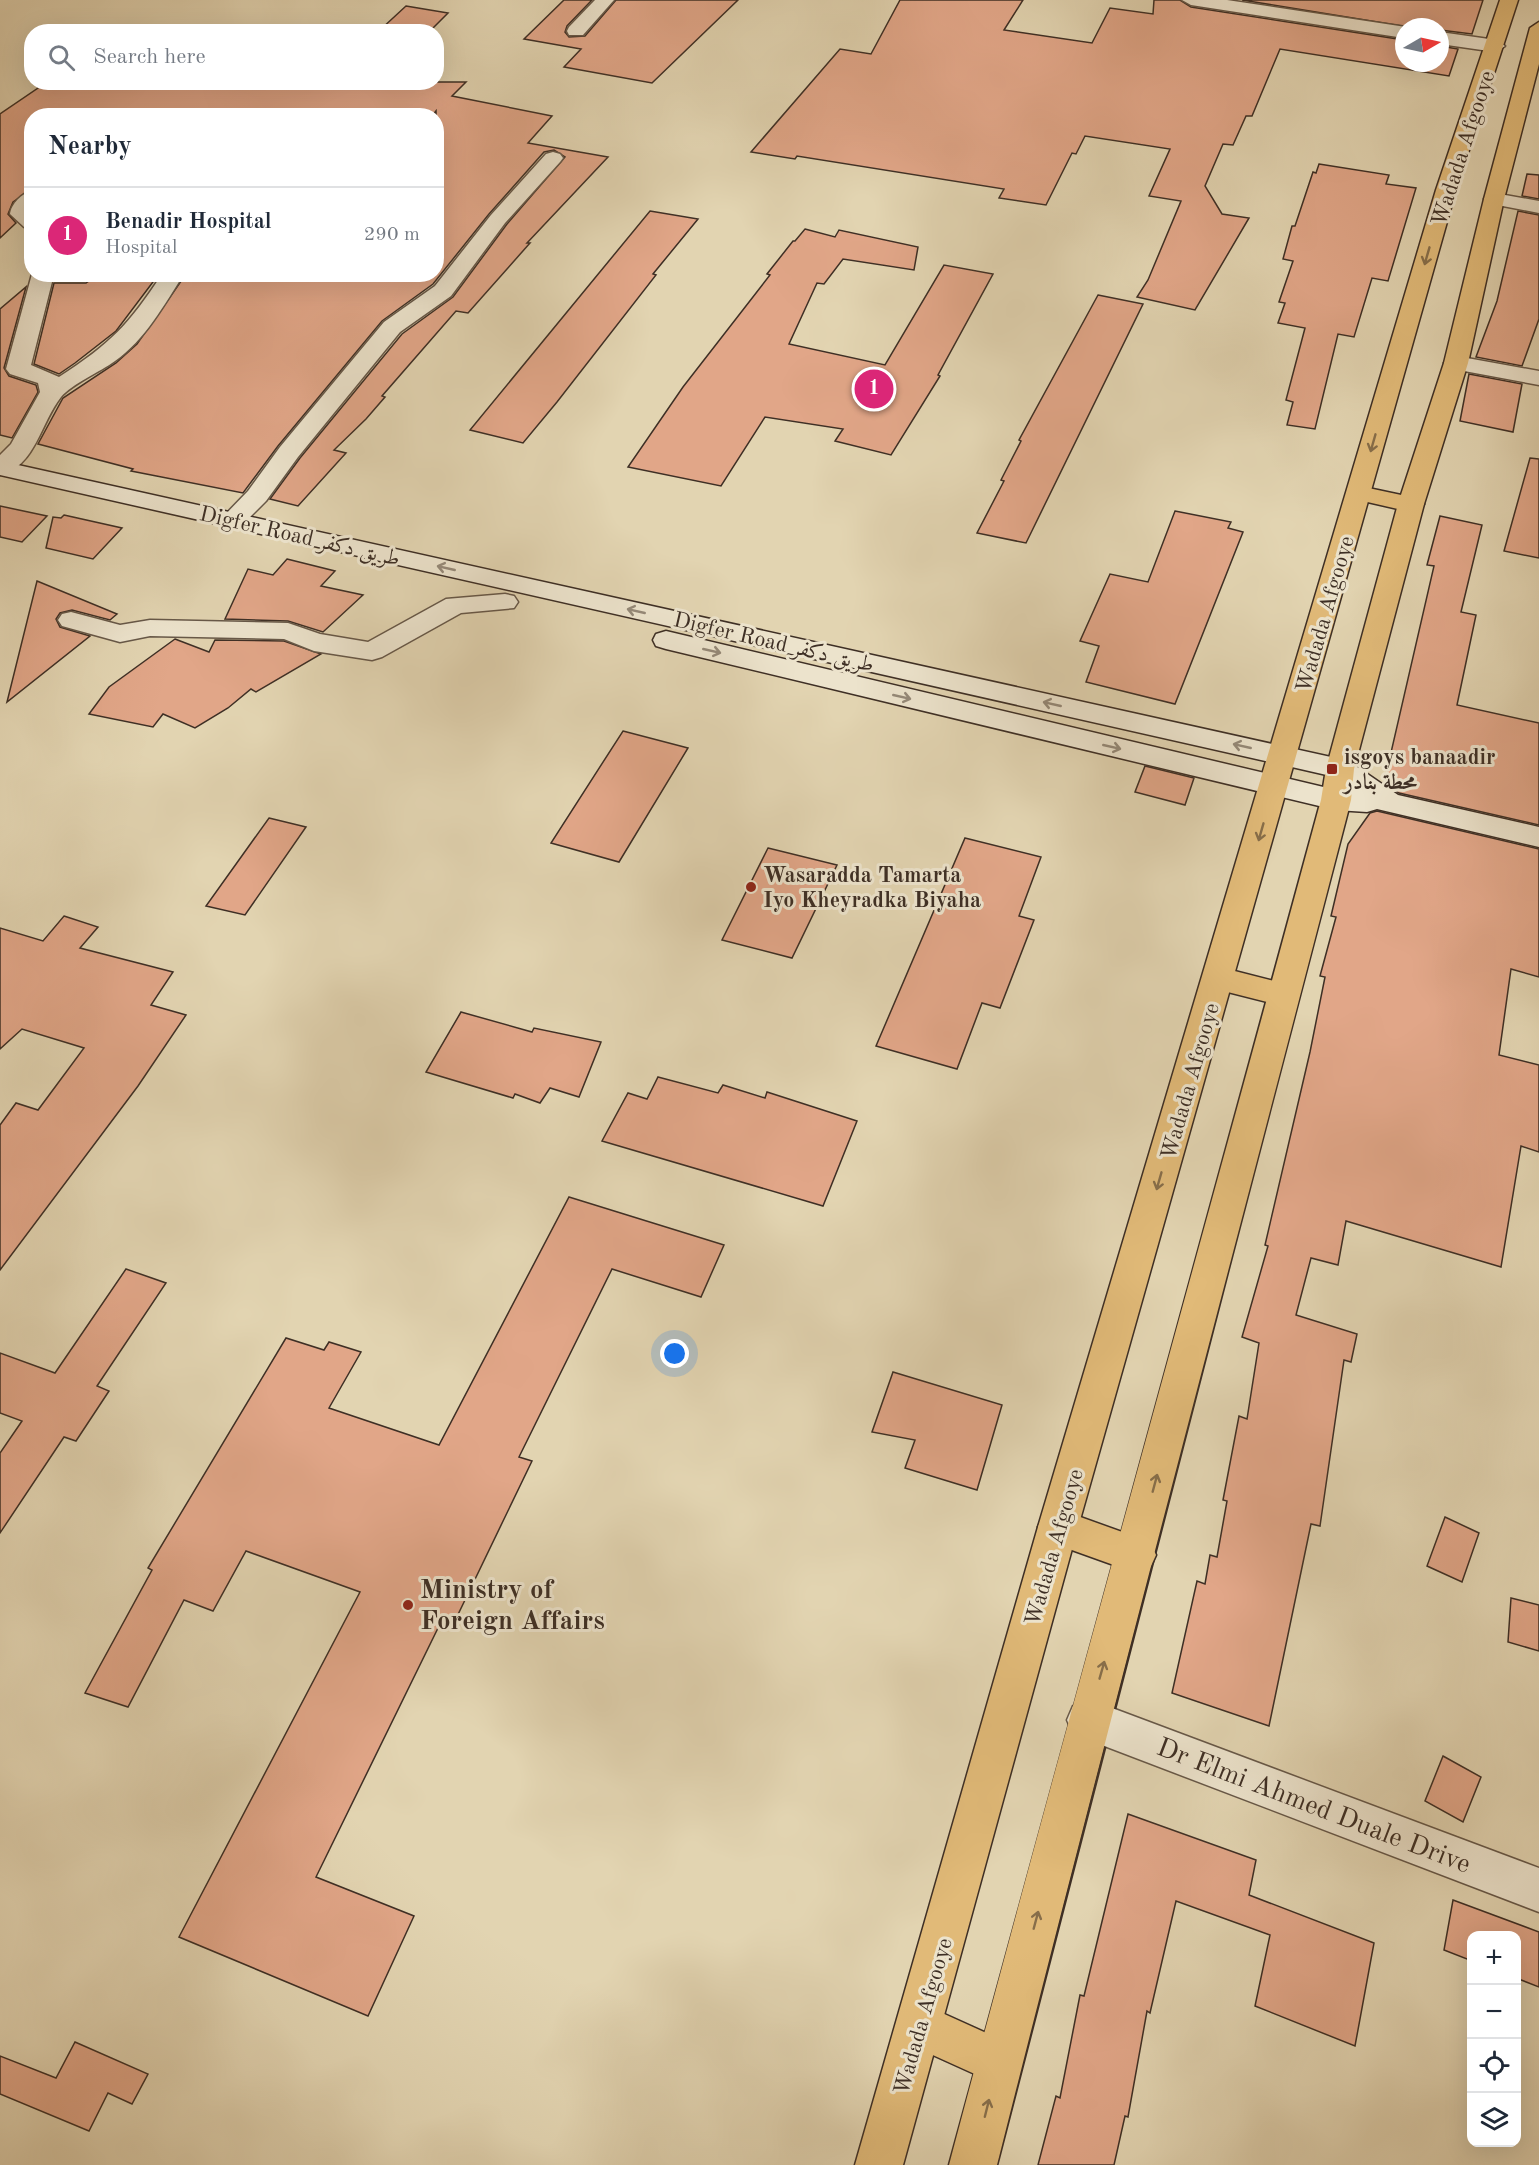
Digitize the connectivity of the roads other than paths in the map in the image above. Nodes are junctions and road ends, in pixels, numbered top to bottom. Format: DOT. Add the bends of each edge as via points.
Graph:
graph roads {
  1 [pos="605,0"];
  2 [pos="1191,0"];
  3 [pos="1509,0"];
  4 [pos="1539,28"];
  5 [pos="576,31"];
  6 [pos="1395,31"];
  7 [pos="1449,39"];
  8 [pos="1496,46"];
  9 [pos="553,158"];
  10 [pos="1494,200"];
  11 [pos="1539,207"];
  12 [pos="41,282"];
  13 [pos="169,282"];
  14 [pos="1456,363"];
  15 [pos="1539,378"];
  16 [pos="52,392"];
  17 [pos="0,468"];
  18 [pos="0,488"];
  19 [pos="1359,494"];
  20 [pos="1412,504"];
  21 [pos="234,519"];
  22 [pos="505,602"];
  23 [pos="70,620"];
  24 [pos="1279,771"];
  25 [pos="1338,785"];
  26 [pos="1539,837"];
  27 [pos="1219,978"];
  28 [pos="1283,994"];
  29 [pos="1058,1527"];
  30 [pos="1136,1555"];
  31 [pos="1088,1720"];
  32 [pos="1539,1890"];
  33 [pos="920,2026"];
  34 [pos="999,2062"];
  35 [pos="879,2165"];
  36 [pos="973,2165"];
  1 -- 5 [label="street"];
  2 -- 6 [label="street"];
  3 -- 8 [label="main road, Wadada Afgooye"];
  4 -- 10 [label="main road, Wadada Afgooye"];
  7 -- 8 [label="street"];
  8 -- 19 [label="main road, Wadada Afgooye, one-way" via="1446,190"];
  9 -- 21 [label="street" via="498,219 443,291 392,327 257,496"];
  10 -- 11 [label="street"];
  10 -- 14 [label="main road, Wadada Afgooye"];
  12 -- 16 [label="street" via="18,369 50,379"];
  13 -- 16 [label="street" via="144,319 109,355"];
  14 -- 15 [label="street"];
  14 -- 20 [label="main road, Wadada Afgooye"];
  16 -- 17 [label="street" via="21,448"];
  17 -- 21 [label="street, Digfer Road طريق دكفر"];
  18 -- 22 [label="street, Digfer Road طريق دكفر"];
  19 -- 20 [label="main road"];
  19 -- 24 [label="main road, Wadada Afgooye"];
  20 -- 25 [label="main road, Wadada Afgooye"];
  24 -- 21 [label="street, Digfer Road طريق دكفر, one-way"];
  22 -- 23 [label="street" via="454,605 372,651 314,642 288,631 150,628 120,634"];
  22 -- 24 [label="street, Digfer Road طريق دكفر, one-way"];
  24 -- 25 [label="street, Digfer Road طريق دكفر"];
  24 -- 27 [label="main road, Wadada Afgooye, one-way"];
  25 -- 26 [label="street, Digfer Road طريق دكفر" via="1389,803"];
  25 -- 28 [label="main road, Wadada Afgooye"];
  27 -- 28 [label="main road"];
  27 -- 29 [label="main road, Wadada Afgooye, one-way"];
  30 -- 28 [label="main road, Wadada Afgooye, one-way"];
  29 -- 30 [label="main road"];
  29 -- 33 [label="main road, Wadada Afgooye"];
  31 -- 30 [label="main road, Wadada Afgooye, one-way"];
  31 -- 32 [label="street, Dr Elmi Ahmed Duale Drive"];
  34 -- 31 [label="main road, Wadada Afgooye, one-way"];
  33 -- 34 [label="main road"];
  33 -- 35 [label="main road, Wadada Afgooye"];
  36 -- 34 [label="main road, Wadada Afgooye, one-way"];
}
